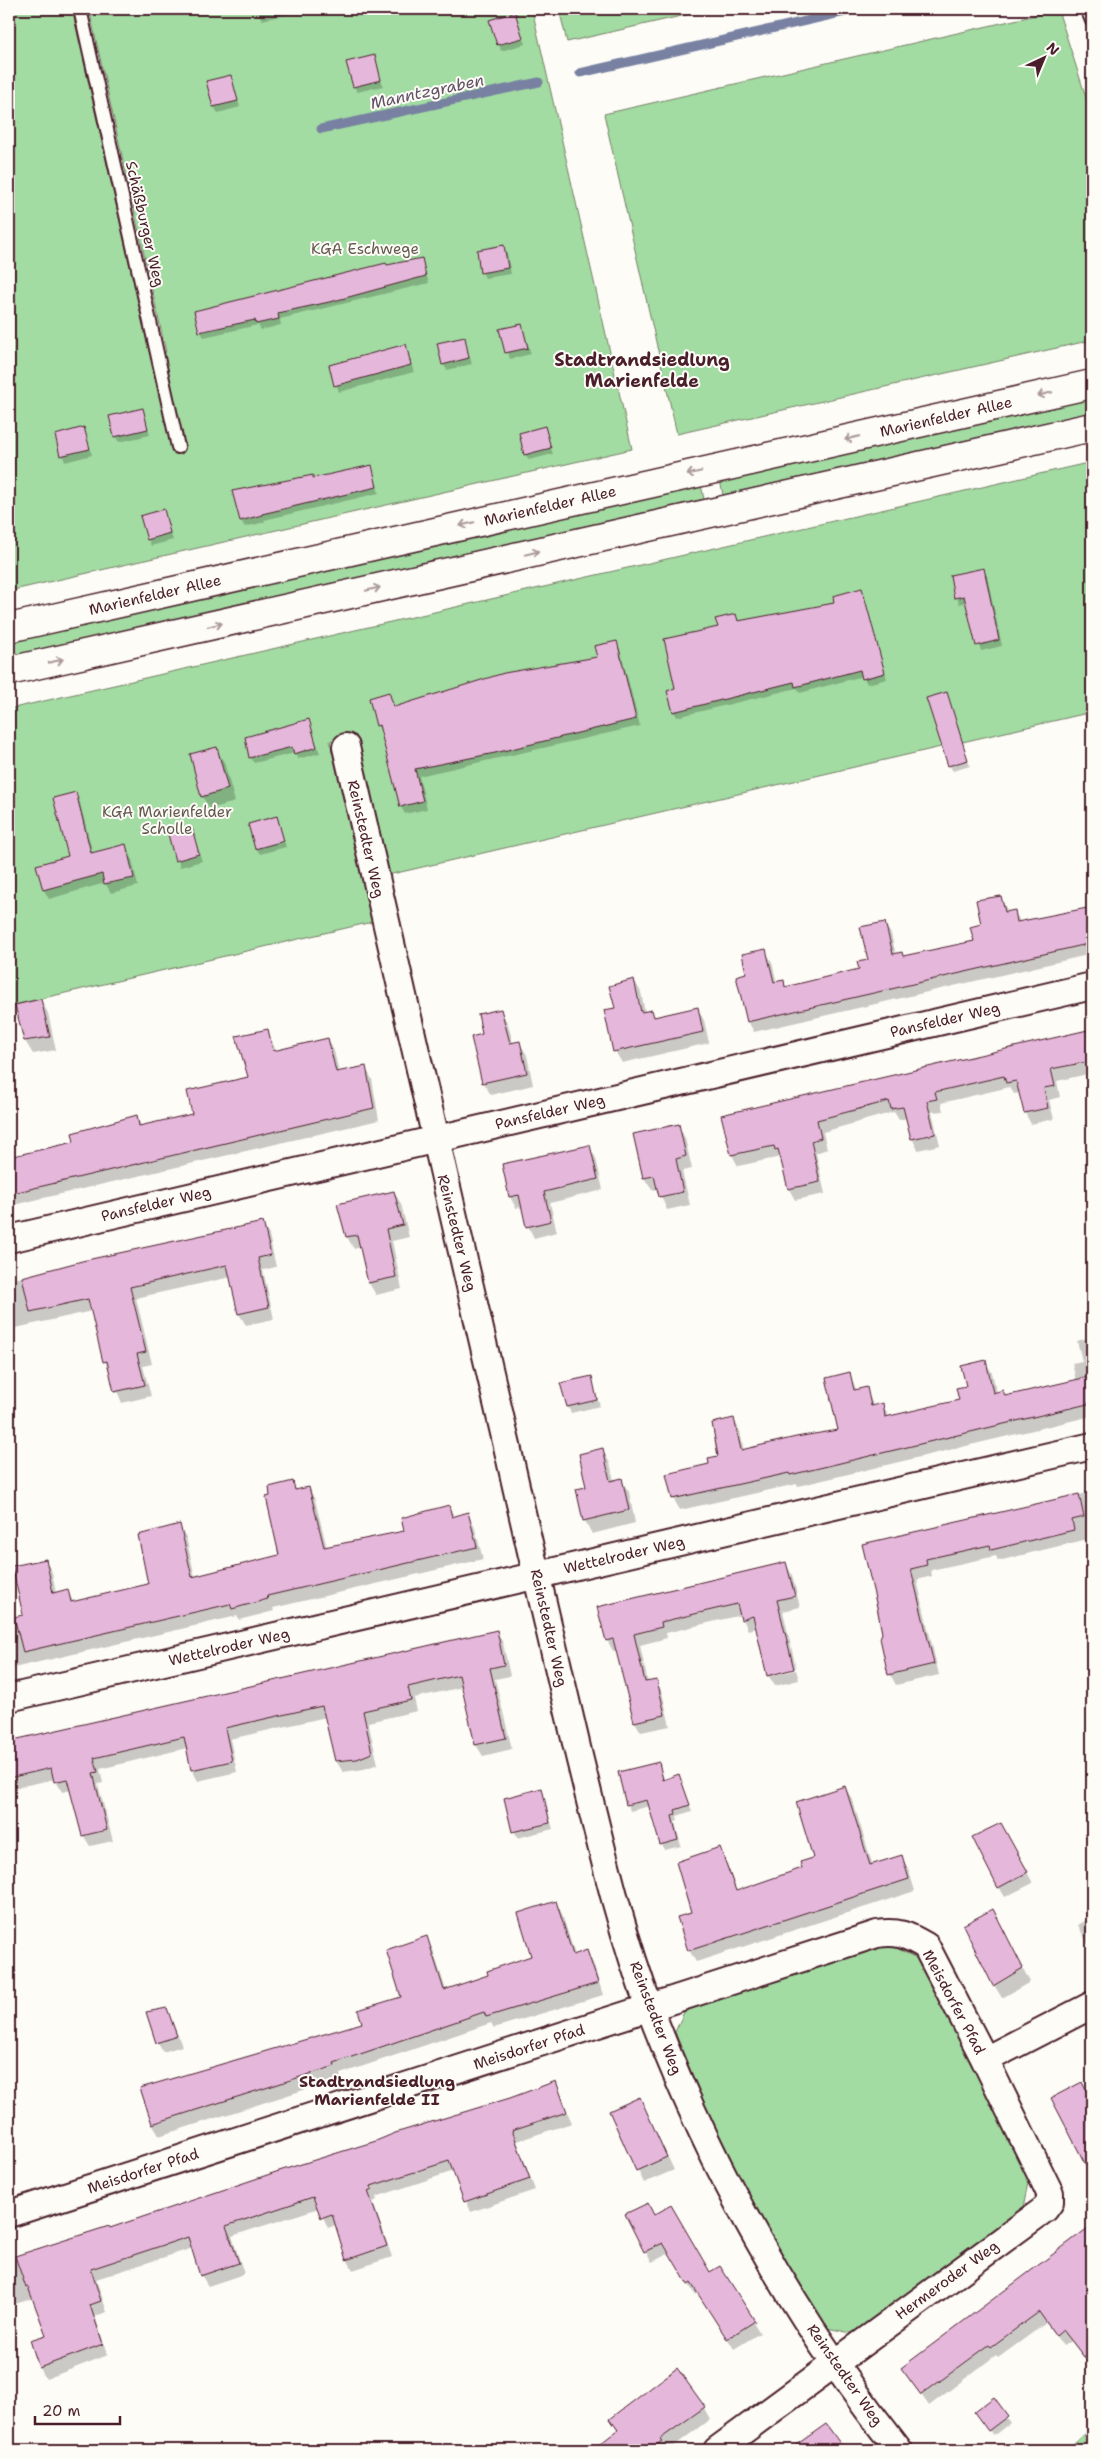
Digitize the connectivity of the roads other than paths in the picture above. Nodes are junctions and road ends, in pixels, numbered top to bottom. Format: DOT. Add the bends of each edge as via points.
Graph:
graph roads {
  1 [pos="80,9"];
  2 [pos="1087,9"];
  3 [pos="1092,21"];
  4 [pos="1092,384"];
  5 [pos="1092,427"];
  6 [pos="178,447"];
  7 [pos="9,628"];
  8 [pos="9,671"];
  9 [pos="346,747"];
  10 [pos="1092,986"];
  11 [pos="434,1140"];
  12 [pos="9,1239"];
  13 [pos="1092,1446"];
  14 [pos="536,1575"];
  15 [pos="9,1698"];
  16 [pos="1092,2005"];
  17 [pos="650,2009"];
  18 [pos="985,2060"];
  19 [pos="9,2214"];
  20 [pos="833,2364"];
  21 [pos="717,2450"];
  22 [pos="899,2450"];
  1 -- 6 [label="lane, Schäßburger Weg"];
  2 -- 3 [label="lane"];
  4 -- 7 [label="main road, Marienfelder Allee, one-way"];
  8 -- 5 [label="main road, one-way"];
  9 -- 11 [label="street, Reinstedter Weg"];
  10 -- 11 [label="street, Pansfelder Weg"];
  11 -- 12 [label="street, Pansfelder Weg"];
  11 -- 14 [label="street, Reinstedter Weg"];
  13 -- 14 [label="street, Wettelroder Weg"];
  14 -- 15 [label="street, Wettelroder Weg"];
  14 -- 17 [label="street, Reinstedter Weg" via="605,1864"];
  16 -- 18 [label="street"];
  17 -- 18 [label="street, Meisdorfer Pfad" via="877,1934 894,1932 926,1946"];
  17 -- 19 [label="street, Meisdorfer Pfad"];
  17 -- 20 [label="street, Reinstedter Weg" via="736,2197"];
  18 -- 20 [label="street, Hermeroder Weg" via="1050,2193 1050,2202 1045,2209"];
  20 -- 21 [label="street, Hermeroder Weg"];
  20 -- 22 [label="street, Reinstedter Weg"];
}
